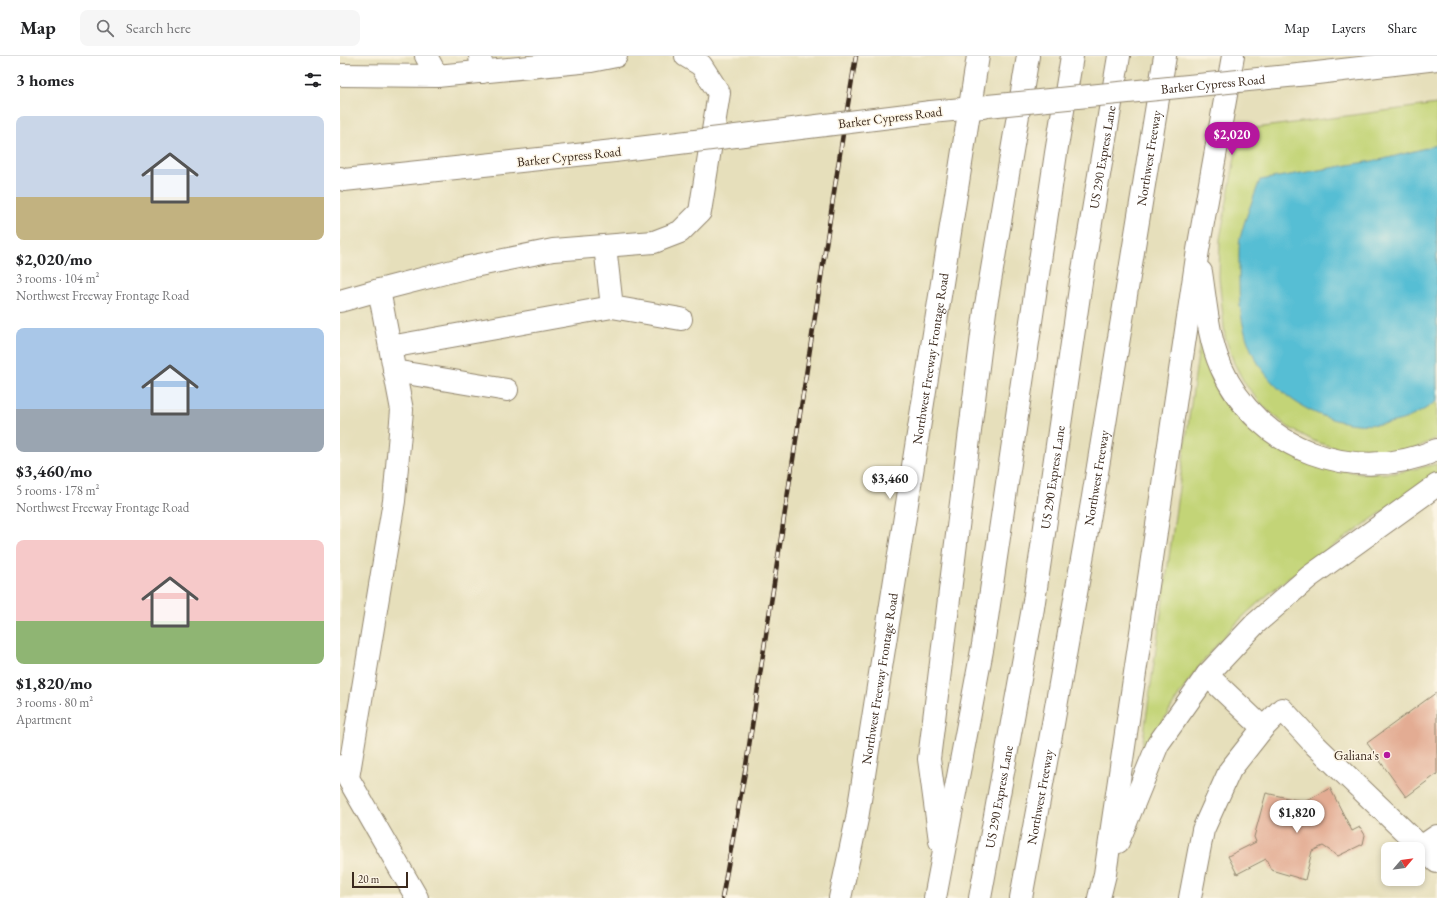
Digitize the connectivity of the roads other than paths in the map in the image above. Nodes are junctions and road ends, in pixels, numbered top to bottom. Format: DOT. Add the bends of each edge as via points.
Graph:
graph roads {
  1 [pos="426,56"];
  2 [pos="616,56"];
  3 [pos="686,56"];
  4 [pos="978,56"];
  5 [pos="1028,56"];
  6 [pos="1072,56"];
  7 [pos="1119,56"];
  8 [pos="1166,56"];
  9 [pos="1233,56"];
  10 [pos="1437,59"];
  11 [pos="481,64"];
  12 [pos="340,75"];
  13 [pos="437,76"];
  14 [pos="979,107"];
  15 [pos="341,181"];
  16 [pos="605,246"];
  17 [pos="1198,250"];
  18 [pos="379,290"];
  19 [pos="340,301"];
  20 [pos="612,307"];
  21 [pos="681,319"];
  22 [pos="390,347"];
  23 [pos="394,371"];
  24 [pos="507,390"];
  25 [pos="1437,450"];
  26 [pos="1437,485"];
  27 [pos="1207,675"];
  28 [pos="1263,728"];
  29 [pos="344,771"];
  30 [pos="1429,841"];
  31 [pos="943,860"];
  32 [pos="1437,862"];
  33 [pos="1105,874"];
  34 [pos="1194,897"];
  35 [pos="417,898"];
  36 [pos="840,898"];
  37 [pos="935,898"];
  38 [pos="980,898"];
  39 [pos="1021,898"];
  40 [pos="1099,898"];
  1 -- 13 [label="main road"];
  2 -- 11 [label="main road" via="591,61"];
  3 -- 16 [label="main road" via="701,65 719,93 700,212 680,232 654,242"];
  4 -- 14 [label="main road, Northwest Freeway Frontage Road"];
  5 -- 31 [label="main road" via="985,311 929,759"];
  6 -- 31 [label="main road" via="983,645"];
  7 -- 38 [label="main road, US 290 Express Lane" via="1081,282 1033,608"];
  8 -- 39 [label="main road, Northwest Freeway" via="1093,497"];
  9 -- 17 [label="main road"];
  10 -- 14 [label="main road, Barker Cypress Road, bridge"];
  11 -- 13 [label="main road"];
  12 -- 13 [label="main road"];
  14 -- 15 [label="main road, Barker Cypress Road, bridge"];
  14 -- 36 [label="main road, Northwest Freeway Frontage Road" via="857,819"];
  16 -- 18 [label="main road" via="545,252 464,268"];
  16 -- 20 [label="main road"];
  17 -- 25 [label="main road" via="1209,330 1220,366 1239,400 1263,425 1278,437 1301,449 1331,460 1349,463 1388,463"];
  17 -- 33 [label="main road"];
  18 -- 19 [label="main road"];
  18 -- 22 [label="main road"];
  20 -- 21 [label="main road"];
  20 -- 22 [label="main road"];
  22 -- 23 [label="main road"];
  23 -- 24 [label="main road"];
  23 -- 29 [label="main road" via="402,410 394,501"];
  26 -- 27 [label="main road" via="1309,576 1255,624"];
  27 -- 28 [label="main road"];
  27 -- 33 [label="main road" via="1158,744"];
  28 -- 30 [label="main road" via="1282,709 1315,745"];
  28 -- 34 [label="main road" via="1230,770 1203,830"];
  29 -- 35 [label="main road"];
  30 -- 32 [label="main road"];
  31 -- 37 [label="main road"];
  33 -- 40 [label="main road"];
}
